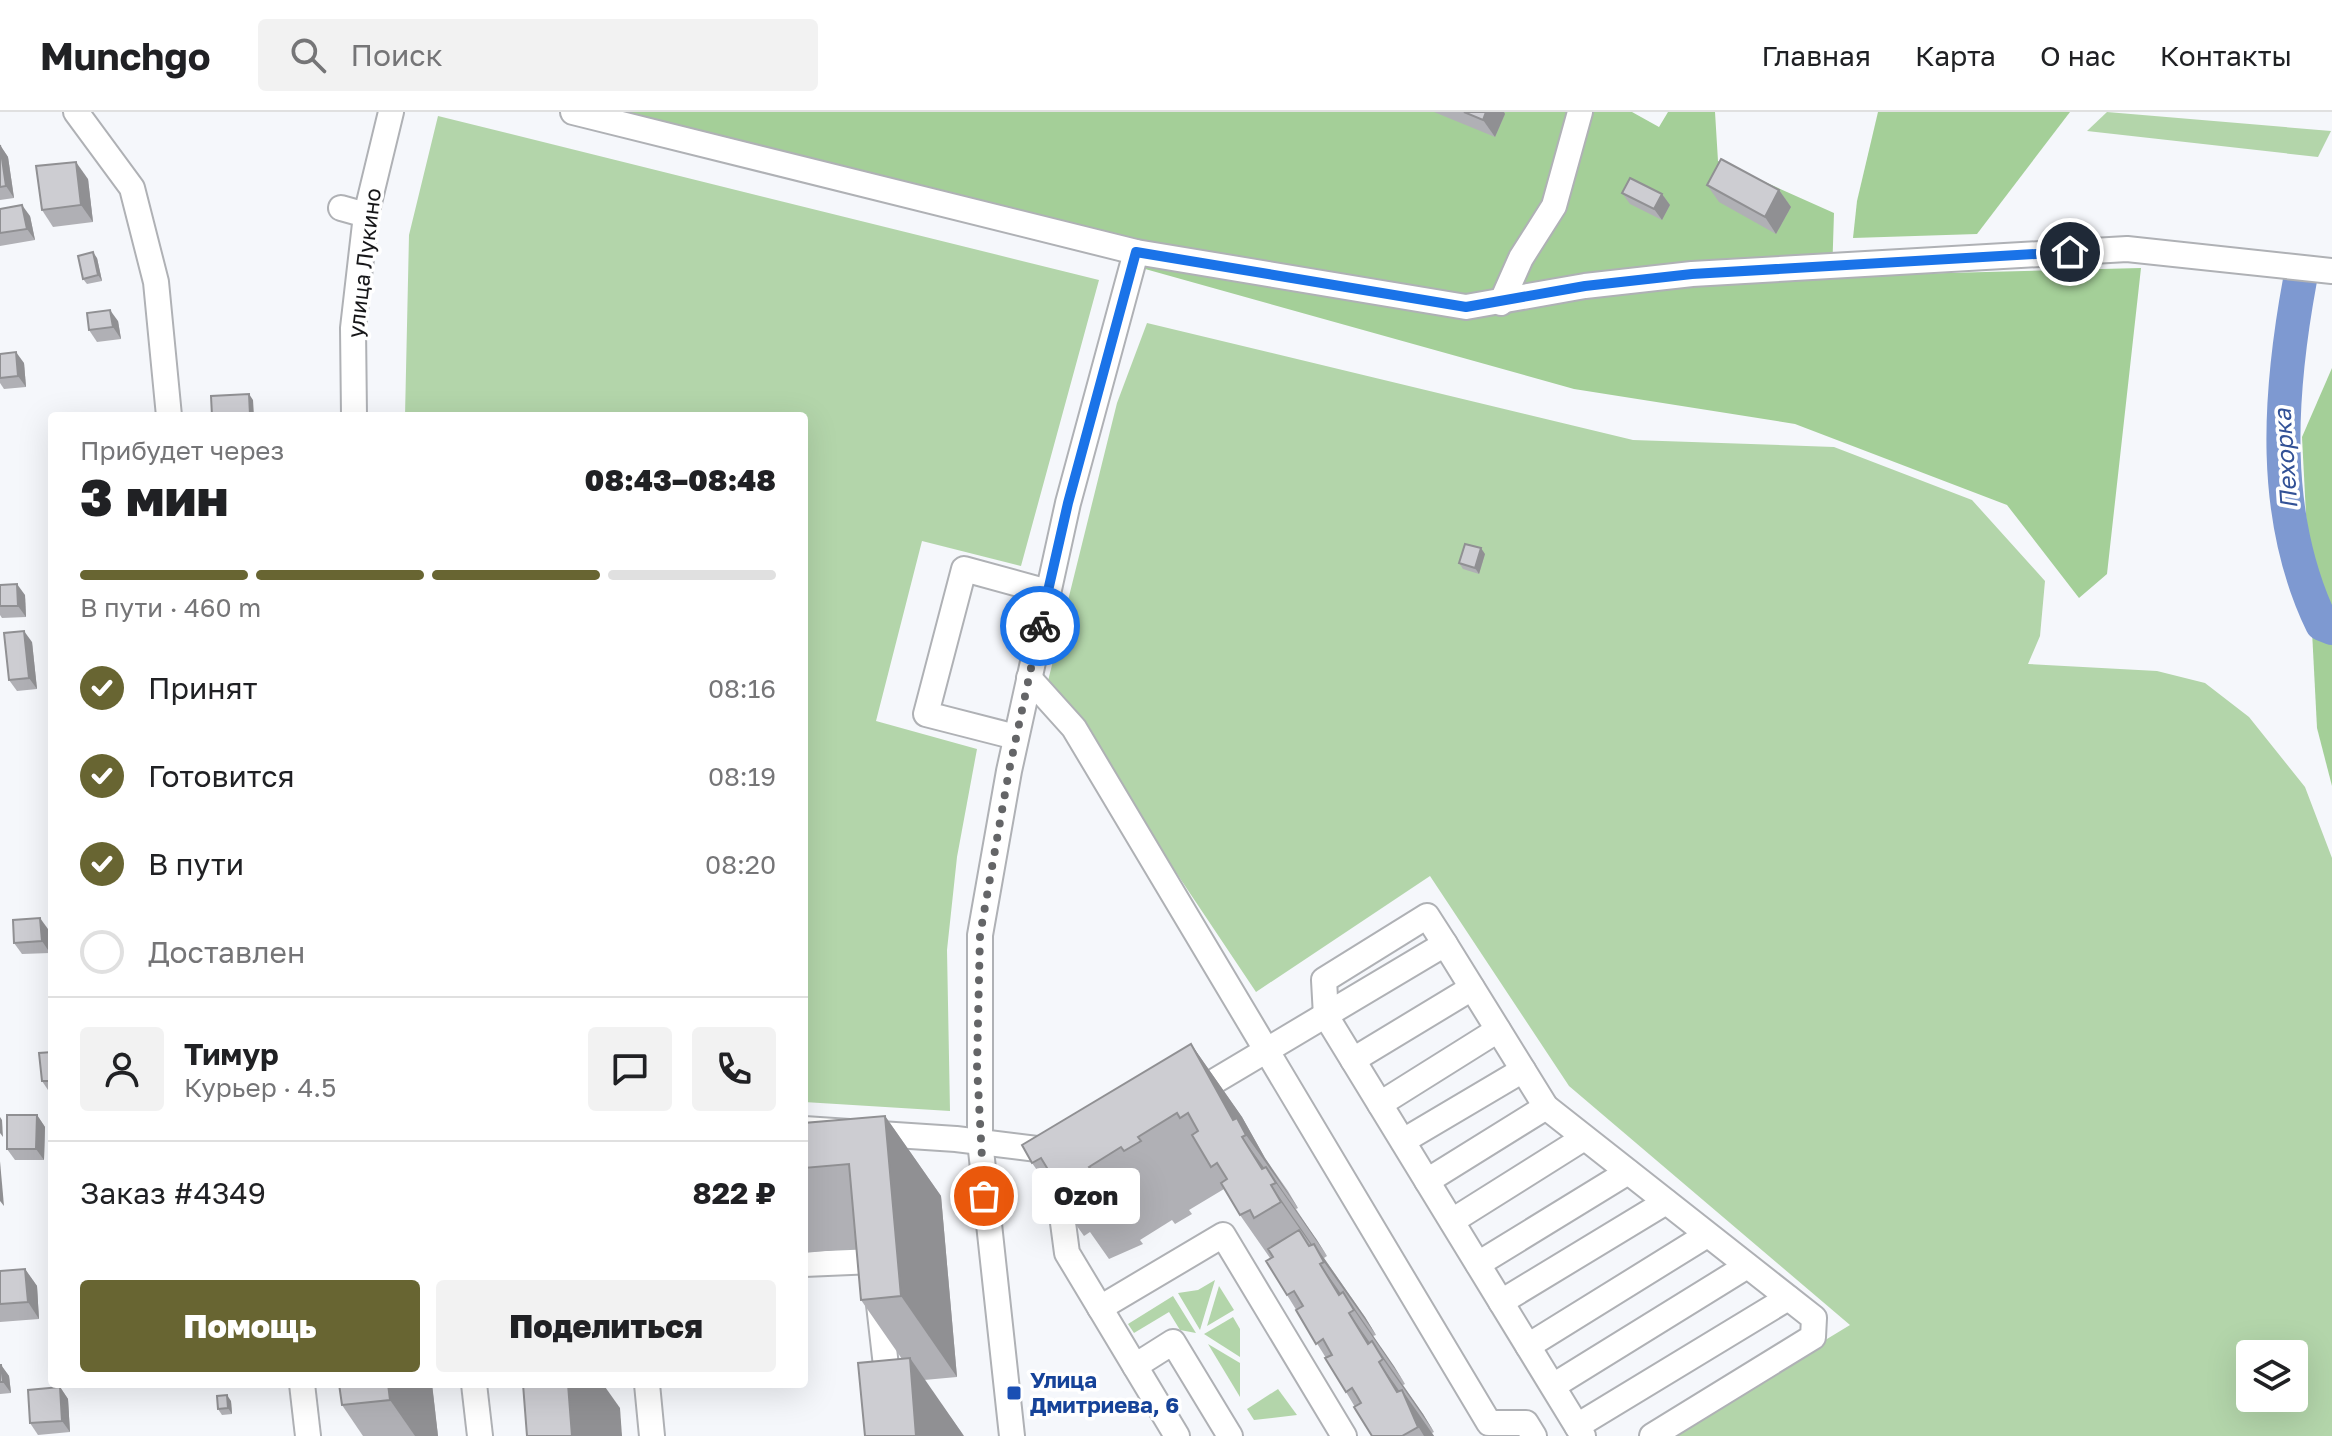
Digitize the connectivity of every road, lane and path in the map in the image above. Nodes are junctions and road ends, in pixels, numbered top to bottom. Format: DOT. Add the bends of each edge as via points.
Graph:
graph roads {
  1 [pos="76,112"];
  2 [pos="391,112"];
  3 [pos="573,112"];
  4 [pos="1580,112"];
  5 [pos="341,208"];
  6 [pos="366,215"];
  7 [pos="1136,252"];
  8 [pos="2332,271"];
  9 [pos="1501,303"];
  10 [pos="169,412"];
  11 [pos="354,412"];
  12 [pos="1048,592"];
  13 [pos="1029,678"];
  14 [pos="1016,737"];
  15 [pos="1445,944"];
  16 [pos="1472,988"];
  17 [pos="1326,1016"];
  18 [pos="1498,1030"];
  19 [pos="1266,1050"];
  20 [pos="1353,1060"];
  21 [pos="1523,1070"];
  22 [pos="1380,1104"];
  23 [pos="1546,1107"];
  24 [pos="1168,1109"];
  25 [pos="808,1129"];
  26 [pos="1584,1138"];
  27 [pos="980,1141"];
  28 [pos="1403,1141"];
  29 [pos="1628,1172"];
  30 [pos="1427,1181"];
  31 [pos="1666,1202"];
  32 [pos="1452,1221"];
  33 [pos="1707,1235"];
  34 [pos="808,1264"];
  35 [pos="1478,1264"];
  36 [pos="1747,1266"];
  37 [pos="1788,1298"];
  38 [pos="1501,1302"];
  39 [pos="1100,1308"];
  40 [pos="1528,1346"];
  41 [pos="1135,1366"];
  42 [pos="1553,1386"];
  43 [pos="302,1388"];
  44 [pos="474,1388"];
  45 [pos="647,1388"];
  46 [pos="1493,1430"];
  47 [pos="1580,1431"];
  48 [pos="308,1436"];
  49 [pos="480,1436"];
  50 [pos="652,1436"];
  51 [pos="894,1436"];
  52 [pos="1012,1436"];
  53 [pos="1177,1436"];
  54 [pos="1230,1436"];
  55 [pos="1344,1436"];
  56 [pos="1534,1436"];
  57 [pos="1652,1436"];
  1 -- 10 [label="street" via="132,188 156,282"];
  2 -- 6 [label="street, улица Лукино"];
  3 -- 7 [label="street"];
  4 -- 9 [label="street" via="1554,206 1521,258"];
  5 -- 6 [label="street"];
  6 -- 11 [label="street, улица Лукино" via="353,328"];
  7 -- 9 [label="street" via="1421,301 1466,307"];
  7 -- 12 [label="street"];
  8 -- 9 [label="street" via="2127,249 1692,274 1585,286"];
  12 -- 13 [label="street"];
  12 -- 14 [label="street" via="964,569 926,714"];
  13 -- 14 [label="street"];
  13 -- 19 [label="street" via="1074,728"];
  14 -- 27 [label="street" via="980,935"];
  15 -- 16 [label="street"];
  15 -- 17 [label="street"];
  15 -- 17 [label="street" via="1427,916 1324,980"];
  16 -- 18 [label="street"];
  16 -- 20 [label="street"];
  17 -- 19 [label="street"];
  17 -- 20 [label="street"];
  18 -- 21 [label="street"];
  18 -- 22 [label="street"];
  19 -- 24 [label="street"];
  19 -- 46 [label="street"];
  20 -- 22 [label="street"];
  21 -- 23 [label="street"];
  21 -- 28 [label="street"];
  22 -- 28 [label="street"];
  23 -- 26 [label="street"];
  23 -- 30 [label="street"];
  25 -- 27 [label="street"];
  26 -- 29 [label="street"];
  26 -- 32 [label="street"];
  27 -- 39 [label="street" via="1065,1150 1065,1245"];
  27 -- 52 [label="street"];
  28 -- 30 [label="street"];
  29 -- 31 [label="street"];
  29 -- 35 [label="street"];
  30 -- 32 [label="street"];
  31 -- 33 [label="street"];
  31 -- 38 [label="street"];
  32 -- 35 [label="street"];
  33 -- 36 [label="street"];
  33 -- 40 [label="street"];
  34 -- 51 [label="street" via="874,1261"];
  35 -- 38 [label="street"];
  36 -- 37 [label="street"];
  36 -- 42 [label="street"];
  37 -- 47 [label="street"];
  37 -- 57 [label="street" via="1814,1318 1813,1337"];
  38 -- 40 [label="street"];
  39 -- 41 [label="street"];
  39 -- 55 [label="street" via="1223,1235"];
  40 -- 42 [label="street"];
  41 -- 53 [label="street"];
  41 -- 54 [label="street" via="1173,1342"];
  42 -- 47 [label="street"];
  43 -- 48 [label="street"];
  44 -- 49 [label="street"];
  45 -- 50 [label="street"];
  46 -- 56 [label="street" via="1526,1423"];
}
